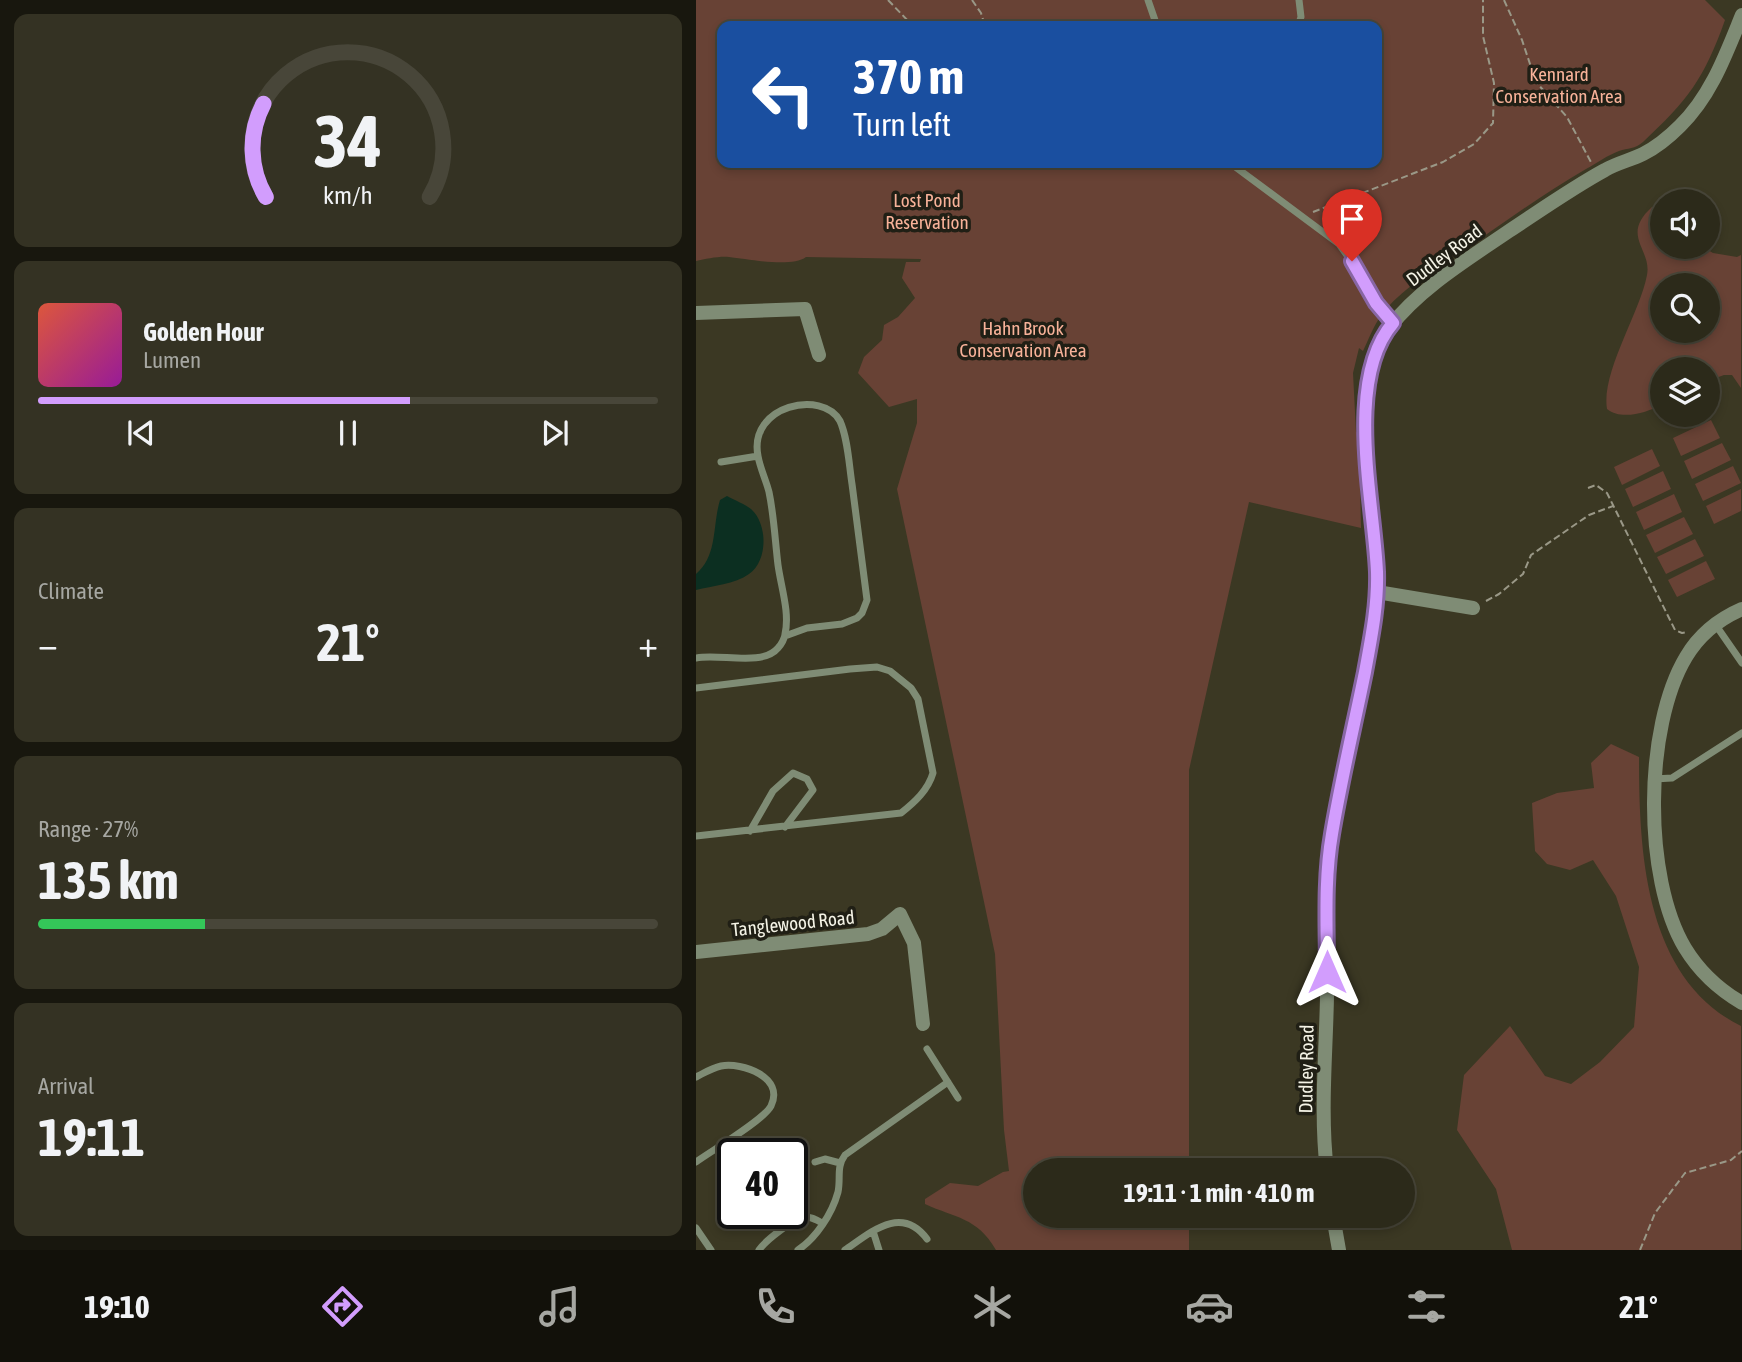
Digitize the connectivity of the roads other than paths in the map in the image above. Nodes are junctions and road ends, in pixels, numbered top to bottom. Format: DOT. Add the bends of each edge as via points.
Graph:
graph roads {
  1 [pos="1148,0"];
  2 [pos="1299,0"];
  3 [pos="1741,15"];
  4 [pos="1155,21"];
  5 [pos="1300,21"];
  6 [pos="1237,168"];
  7 [pos="696,313"];
  8 [pos="1393,323"];
  9 [pos="819,355"];
  10 [pos="758,456"];
  11 [pos="721,463"];
  12 [pos="1377,592"];
  13 [pos="1473,608"];
  14 [pos="1741,608"];
  15 [pos="1715,624"];
  16 [pos="785,636"];
  17 [pos="696,658"];
  18 [pos="1741,663"];
  19 [pos="696,688"];
  20 [pos="1741,733"];
  21 [pos="1654,779"];
  22 [pos="785,827"];
  23 [pos="750,831"];
  24 [pos="696,836"];
  25 [pos="696,952"];
  26 [pos="1740,1001"];
  27 [pos="924,1024"];
  28 [pos="927,1049"];
  29 [pos="696,1077"];
  30 [pos="948,1082"];
  31 [pos="958,1098"];
  32 [pos="1327,1158"];
  33 [pos="696,1161"];
  34 [pos="815,1162"];
  35 [pos="840,1163"];
  36 [pos="822,1223"];
  37 [pos="696,1228"];
  38 [pos="1335,1228"];
  39 [pos="873,1231"];
  40 [pos="926,1239"];
  41 [pos="711,1250"];
  42 [pos="759,1250"];
  43 [pos="798,1250"];
  44 [pos="845,1250"];
  45 [pos="879,1250"];
  46 [pos="1339,1250"];
  1 -- 4 [label="lane"];
  2 -- 5 [label="lane"];
  3 -- 8 [label="street, Dudley Road" via="1710,86 1666,139 1559,198 1470,258"];
  6 -- 8 [label="lane" via="1339,244"];
  7 -- 9 [label="street" via="805,309"];
  8 -- 12 [label="street, Dudley Road" via="1370,364 1366,393"];
  10 -- 11 [label="lane"];
  10 -- 16 [label="lane" via="774,519"];
  10 -- 16 [label="lane" via="759,431 765,420 786,408 823,407 841,423 867,600 857,618"];
  12 -- 13 [label="street"];
  12 -- 32 [label="street, Dudley Road" via="1331,835 1326,884"];
  14 -- 15 [label="street"];
  15 -- 18 [label="lane"];
  15 -- 21 [label="street" via="1686,657 1674,685"];
  16 -- 17 [label="lane" via="769,655"];
  19 -- 22 [label="lane" via="876,667 890,671 911,688 918,699 933,773 921,794 901,813"];
  20 -- 21 [label="lane" via="1672,778"];
  21 -- 26 [label="street" via="1655,845 1668,905 1684,946 1700,970"];
  22 -- 23 [label="lane"];
  22 -- 23 [label="lane" via="813,790 807,779 793,773 774,791"];
  23 -- 24 [label="lane"];
  25 -- 27 [label="street, Tanglewood Road" via="868,934 900,915 914,943"];
  28 -- 30 [label="lane"];
  29 -- 33 [label="lane" via="719,1066 749,1068 768,1081 773,1099 761,1116"];
  30 -- 31 [label="lane"];
  30 -- 35 [label="lane" via="861,1142"];
  34 -- 35 [label="lane"];
  35 -- 36 [label="lane" via="838,1190"];
  36 -- 42 [label="lane" via="800,1218"];
  36 -- 43 [label="lane" via="813,1240"];
  37 -- 41 [label="lane"];
  38 -- 46 [label="street"];
  39 -- 40 [label="lane" via="904,1223"];
  39 -- 44 [label="lane"];
  39 -- 45 [label="lane"];
}
